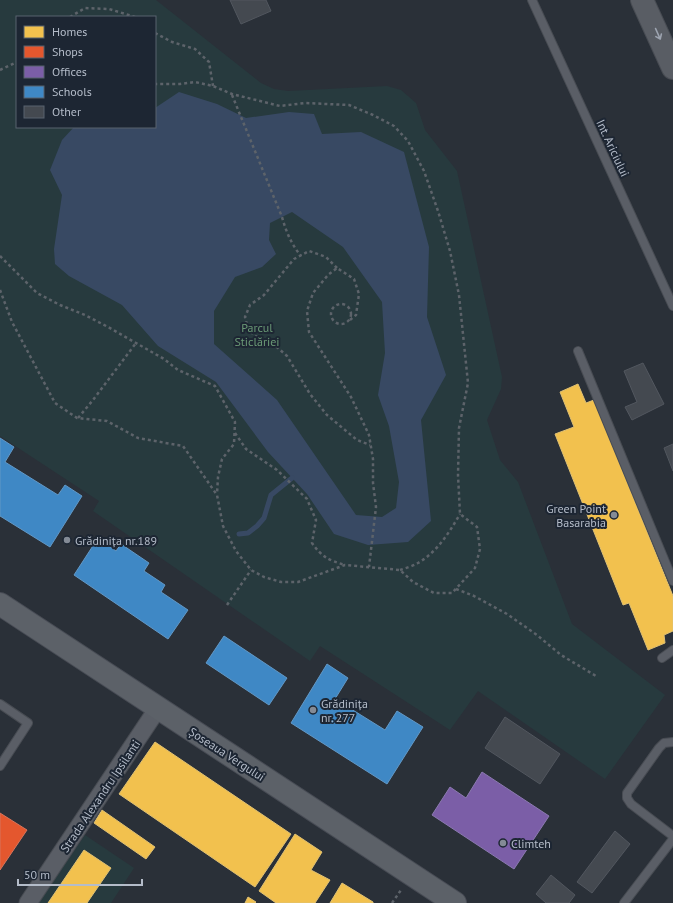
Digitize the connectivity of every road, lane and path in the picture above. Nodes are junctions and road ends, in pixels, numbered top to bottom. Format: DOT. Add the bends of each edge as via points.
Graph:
graph roads {
  1 [pos="532,0"];
  2 [pos="642,0"];
  3 [pos="72,16"];
  4 [pos="134,16"];
  5 [pos="156,34"];
  6 [pos="16,62"];
  7 [pos="673,68"];
  8 [pos="0,70"];
  9 [pos="156,84"];
  10 [pos="213,86"];
  11 [pos="232,94"];
  12 [pos="0,256"];
  13 [pos="300,256"];
  14 [pos="337,268"];
  15 [pos="0,290"];
  16 [pos="673,306"];
  17 [pos="350,320"];
  18 [pos="136,343"];
  19 [pos="578,352"];
  20 [pos="77,418"];
  21 [pos="235,432"];
  22 [pos="371,446"];
  23 [pos="217,495"];
  24 [pos="460,514"];
  25 [pos="345,565"];
  26 [pos="369,567"];
  27 [pos="250,570"];
  28 [pos="400,570"];
  29 [pos="673,581"];
  30 [pos="456,589"];
  31 [pos="0,604"];
  32 [pos="227,605"];
  33 [pos="673,650"];
  34 [pos="662,658"];
  35 [pos="596,676"];
  36 [pos="0,704"];
  37 [pos="158,708"];
  38 [pos="673,742"];
  39 [pos="0,766"];
  40 [pos="673,836"];
  41 [pos="673,839"];
  42 [pos="28,903"];
  43 [pos="456,903"];
  44 [pos="624,903"];
  1 -- 16 [label="lane, Int. Ariciului"];
  2 -- 7 [label="main road, one-way"];
  3 -- 4 [label="path" via="85,8 109,9"];
  5 -- 10 [label="path" via="195,49 209,62"];
  6 -- 8 [label="path"];
  9 -- 10 [label="path" via="195,82"];
  10 -- 11 [label="path"];
  11 -- 13 [label="path" via="286,232"];
  11 -- 24 [label="path" via="280,106 305,103 349,105 394,126 408,141 424,171 438,211 459,295 468,383 459,428"];
  12 -- 18 [label="path" via="37,293 85,315"];
  13 -- 14 [label="path" via="309,251 326,257"];
  13 -- 22 [label="path" via="294,259 264,295 250,305 245,317 248,329 256,336 271,342 287,356 310,394 327,415 357,440"];
  14 -- 17 [label="path" via="354,279 359,294 356,315"];
  14 -- 22 [label="path" via="313,293 307,311 309,332 351,397 369,435"];
  15 -- 20 [label="path" via="12,322 55,403"];
  17 -- 17 [label="path" via="341,325 335,322 331,317 334,307 340,304 349,307 352,313"];
  18 -- 20 [label="path"];
  18 -- 21 [label="path" via="178,370 214,386 235,422"];
  19 -- 29 [label="lane"];
  20 -- 23 [label="path" via="107,421 138,438 183,446"];
  21 -- 23 [label="path" via="234,444 222,459"];
  21 -- 25 [label="path" via="246,448 284,476 307,499 316,520 312,543 320,554 332,562"];
  22 -- 26 [label="path" via="376,507"];
  23 -- 27 [label="path" via="223,526"];
  24 -- 28 [label="path" via="435,550 417,564"];
  24 -- 30 [label="path" via="478,527 480,549 475,568"];
  25 -- 26 [label="path"];
  25 -- 27 [label="path" via="298,582 281,582"];
  26 -- 28 [label="path"];
  27 -- 32 [label="path"];
  28 -- 30 [label="path" via="413,582 434,593 452,593"];
  30 -- 35 [label="path" via="507,614 561,655"];
  31 -- 37 [label="main road, Șoseaua Vergului"];
  33 -- 34 [label="lane"];
  36 -- 39 [label="lane" via="28,723"];
  37 -- 42 [label="street, Strada Alexandru Ipsilanti"];
  37 -- 43 [label="main road, Șoseaua Vergului"];
  38 -- 40 [label="lane" via="664,743 659,748 627,793 631,804"];
  41 -- 44 [label="lane"];
}
